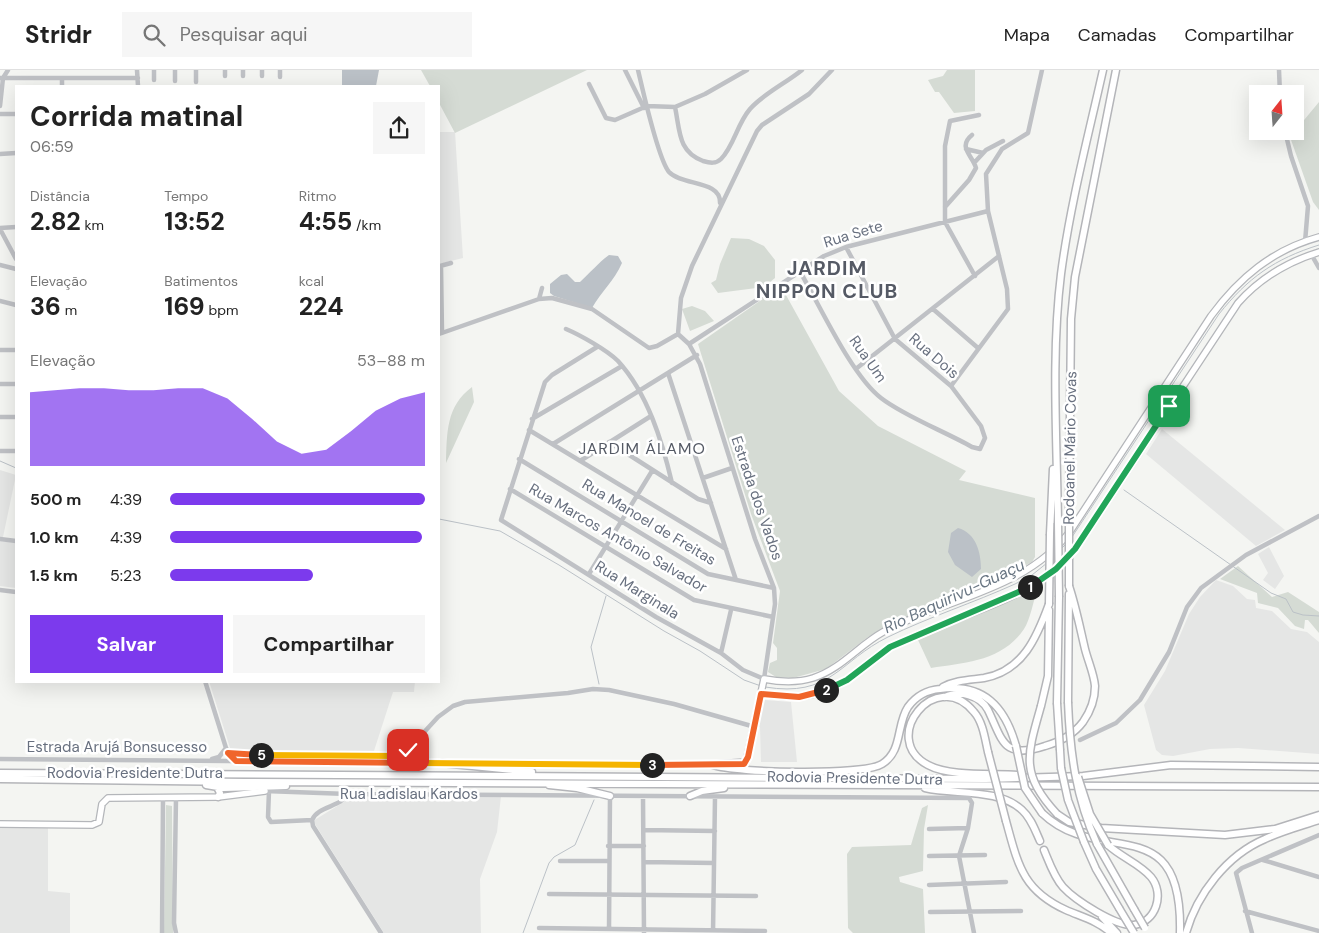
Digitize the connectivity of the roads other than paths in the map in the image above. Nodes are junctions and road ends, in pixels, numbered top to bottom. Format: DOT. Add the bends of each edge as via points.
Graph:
graph roads {
  1 [pos="8,70"];
  2 [pos="137,70"];
  3 [pos="154,70"];
  4 [pos="175,70"];
  5 [pos="196,70"];
  6 [pos="225,70"];
  7 [pos="243,70"];
  8 [pos="262,70"];
  9 [pos="280,70"];
  10 [pos="625,70"];
  11 [pos="638,70"];
  12 [pos="747,70"];
  13 [pos="802,70"];
  14 [pos="832,70"];
  15 [pos="1042,70"];
  16 [pos="1103,70"];
  17 [pos="1116,70"];
  18 [pos="1279,70"];
  19 [pos="87,72"];
  20 [pos="225,76"];
  21 [pos="243,76"];
  22 [pos="262,76"];
  23 [pos="280,76"];
  24 [pos="2,78"];
  25 [pos="62,78"];
  26 [pos="85,78"];
  27 [pos="138,78"];
  28 [pos="154,80"];
  29 [pos="175,81"];
  30 [pos="196,82"];
  31 [pos="589,84"];
  32 [pos="62,85"];
  33 [pos="138,85"];
  34 [pos="1280,85"];
  35 [pos="0,106"];
  36 [pos="645,107"];
  37 [pos="676,107"];
  38 [pos="0,114"];
  39 [pos="15,114"];
  40 [pos="979,115"];
  41 [pos="972,135"];
  42 [pos="1287,140"];
  43 [pos="1003,141"];
  44 [pos="966,149"];
  45 [pos="15,153"];
  46 [pos="0,154"];
  47 [pos="983,154"];
  48 [pos="974,163"];
  49 [pos="720,207"];
  50 [pos="944,207"];
  51 [pos="988,211"];
  52 [pos="945,222"];
  53 [pos="15,228"];
  54 [pos="0,229"];
  55 [pos="1319,237"];
  56 [pos="846,247"];
  57 [pos="1308,248"];
  58 [pos="1319,252"];
  59 [pos="999,256"];
  60 [pos="15,257"];
  61 [pos="451,263"];
  62 [pos="855,264"];
  63 [pos="0,266"];
  64 [pos="440,266"];
  65 [pos="1319,268"];
  66 [pos="14,269"];
  67 [pos="799,270"];
  68 [pos="842,271"];
  69 [pos="975,276"];
  70 [pos="542,288"];
  71 [pos="539,299"];
  72 [pos="0,301"];
  73 [pos="15,305"];
  74 [pos="933,310"];
  75 [pos="566,329"];
  76 [pos="440,333"];
  77 [pos="678,334"];
  78 [pos="895,339"];
  79 [pos="690,344"];
  80 [pos="597,347"];
  81 [pos="978,348"];
  82 [pos="0,350"];
  83 [pos="15,350"];
  84 [pos="697,355"];
  85 [pos="622,366"];
  86 [pos="857,368"];
  87 [pos="668,373"];
  88 [pos="0,384"];
  89 [pos="15,384"];
  90 [pos="951,386"];
  91 [pos="638,392"];
  92 [pos="651,416"];
  93 [pos="0,417"];
  94 [pos="15,417"];
  95 [pos="532,419"];
  96 [pos="529,430"];
  97 [pos="609,442"];
  98 [pos="553,444"];
  99 [pos="972,447"];
  100 [pos="1057,448"];
  101 [pos="15,450"];
  102 [pos="0,451"];
  103 [pos="519,459"];
  104 [pos="580,461"];
  105 [pos="732,468"];
  106 [pos="652,471"];
  107 [pos="703,478"];
  108 [pos="672,483"];
  109 [pos="510,488"];
  110 [pos="636,496"];
  111 [pos="711,503"];
  112 [pos="1319,516"];
  113 [pos="621,521"];
  114 [pos="0,539"];
  115 [pos="15,541"];
  116 [pos="605,546"];
  117 [pos="726,549"];
  118 [pos="589,574"];
  119 [pos="736,580"];
  120 [pos="1069,586"];
  121 [pos="774,588"];
  122 [pos="0,590"];
  123 [pos="15,592"];
  124 [pos="1049,604"];
  125 [pos="731,610"];
  126 [pos="773,618"];
  127 [pos="720,653"];
  128 [pos="764,681"];
  129 [pos="206,683"];
  130 [pos="940,689"];
  131 [pos="761,693"];
  132 [pos="945,697"];
  133 [pos="755,726"];
  134 [pos="1080,740"];
  135 [pos="226,748"];
  136 [pos="228,753"];
  137 [pos="0,759"];
  138 [pos="211,760"];
  139 [pos="236,761"];
  140 [pos="442,763"];
  141 [pos="713,765"];
  142 [pos="1073,766"];
  143 [pos="1319,767"];
  144 [pos="0,772"];
  145 [pos="551,776"];
  146 [pos="1057,777"];
  147 [pos="0,779"];
  148 [pos="187,782"];
  149 [pos="307,782"];
  150 [pos="526,782"];
  151 [pos="758,784"];
  152 [pos="912,785"];
  153 [pos="1319,786"];
  154 [pos="217,787"];
  155 [pos="279,787"];
  156 [pos="267,791"];
  157 [pos="336,794"];
  158 [pos="348,794"];
  159 [pos="610,796"];
  160 [pos="643,796"];
  161 [pos="690,796"];
  162 [pos="222,797"];
  163 [pos="714,797"];
  164 [pos="163,798"];
  165 [pos="176,798"];
  166 [pos="334,804"];
  167 [pos="1319,816"];
  168 [pos="312,820"];
  169 [pos="1319,820"];
  170 [pos="0,824"];
  171 [pos="968,828"];
  172 [pos="929,829"];
  173 [pos="644,830"];
  174 [pos="714,831"];
  175 [pos="1319,835"];
  176 [pos="1040,840"];
  177 [pos="608,846"];
  178 [pos="644,846"];
  179 [pos="1044,850"];
  180 [pos="985,855"];
  181 [pos="929,856"];
  182 [pos="959,856"];
  183 [pos="1262,860"];
  184 [pos="560,861"];
  185 [pos="608,861"];
  186 [pos="644,862"];
  187 [pos="714,863"];
  188 [pos="1319,877"];
  189 [pos="1006,882"];
  190 [pos="930,884"];
  191 [pos="964,884"];
  192 [pos="549,894"];
  193 [pos="643,895"];
  194 [pos="609,896"];
  195 [pos="756,896"];
  196 [pos="714,897"];
  197 [pos="1093,909"];
  198 [pos="969,911"];
  199 [pos="1021,911"];
  200 [pos="1245,911"];
  201 [pos="930,912"];
  202 [pos="539,928"];
  203 [pos="609,929"];
  204 [pos="646,931"];
  205 [pos="764,931"];
  206 [pos="1146,931"];
  207 [pos="1319,931"];
  208 [pos="713,932"];
  209 [pos="162,933"];
  210 [pos="176,933"];
  211 [pos="380,933"];
  212 [pos="974,933"];
  213 [pos="1111,933"];
  214 [pos="1117,933"];
  215 [pos="1134,933"];
  216 [pos="1180,933"];
  217 [pos="1186,933"];
  218 [pos="1252,933"];
  1 -- 24 [label="street"];
  2 -- 27 [label="street"];
  3 -- 28 [label="street"];
  4 -- 29 [label="street"];
  5 -- 30 [label="street"];
  6 -- 20 [label="street"];
  7 -- 21 [label="street"];
  8 -- 22 [label="street"];
  9 -- 23 [label="street"];
  10 -- 36 [label="street"];
  11 -- 36 [label="street"];
  12 -- 37 [label="street"];
  13 -- 37 [label="street" via="751,108 725,154 714,163 696,158 684,150"];
  14 -- 49 [label="street" via="809,94 762,125"];
  15 -- 51 [label="street" via="1028,133 1002,149 988,170"];
  16 -- 100 [label="highway, Rodoanel Mário Covas" via="1061,274"];
  17 -- 120 [label="highway, Rodoanel Mário Covas, bridge" via="1074,277"];
  18 -- 34 [label="street"];
  19 -- 26 [label="street"];
  24 -- 25 [label="street"];
  24 -- 35 [label="street"];
  25 -- 26 [label="street"];
  25 -- 32 [label="street"];
  26 -- 27 [label="street" via="126,74"];
  27 -- 33 [label="street"];
  31 -- 36 [label="street" via="608,120 620,119"];
  36 -- 37 [label="street"];
  36 -- 49 [label="street" via="667,170 680,180 715,190 720,196"];
  38 -- 39 [label="street"];
  40 -- 50 [label="street" via="955,118 948,124"];
  41 -- 44 [label="street" via="967,139"];
  42 -- 57 [label="street" via="1308,206"];
  43 -- 47 [label="street"];
  44 -- 47 [label="street"];
  44 -- 48 [label="street"];
  45 -- 46 [label="street"];
  47 -- 48 [label="street"];
  48 -- 50 [label="street" via="976,168 969,180"];
  49 -- 77 [label="street" via="686,284 679,307"];
  50 -- 52 [label="street"];
  51 -- 52 [label="street, Rua Sete"];
  51 -- 59 [label="street"];
  52 -- 56 [label="street, Rua Sete"];
  52 -- 69 [label="street"];
  53 -- 54 [label="street"];
  54 -- 60 [label="street"];
  55 -- 57 [label="main road"];
  56 -- 62 [label="street, Rua Dois"];
  56 -- 67 [label="street, Rua Sete"];
  57 -- 58 [label="main road"];
  57 -- 65 [label="street"];
  57 -- 128 [label="main road" via="1268,259 1228,293 1072,530 1046,558 1013,578 882,633 826,673 787,682"];
  57 -- 131 [label="main road" via="1266,277 1238,303 1079,544 1051,574 1018,593 890,647 847,680 831,688 799,697"];
  59 -- 69 [label="street"];
  59 -- 81 [label="street" via="1009,304"];
  61 -- 64 [label="street"];
  62 -- 68 [label="street"];
  62 -- 78 [label="street, Rua Dois"];
  63 -- 66 [label="street"];
  64 -- 76 [label="street"];
  67 -- 79 [label="street, Rua Sete"];
  67 -- 86 [label="street, Rua Um"];
  69 -- 74 [label="street"];
  70 -- 71 [label="street"];
  71 -- 76 [label="street"];
  71 -- 77 [label="street" via="557,299 592,309 649,348"];
  72 -- 73 [label="street"];
  74 -- 78 [label="street"];
  74 -- 81 [label="street"];
  75 -- 80 [label="street"];
  77 -- 79 [label="street, Estrada dos Vados"];
  78 -- 86 [label="street"];
  78 -- 90 [label="street, Rua Dois"];
  79 -- 84 [label="street, Estrada dos Vados"];
  80 -- 85 [label="street"];
  80 -- 95 [label="street" via="548,378"];
  81 -- 90 [label="street"];
  82 -- 83 [label="street"];
  84 -- 87 [label="street"];
  84 -- 105 [label="street, Estrada dos Vados"];
  85 -- 91 [label="street"];
  85 -- 95 [label="street"];
  86 -- 99 [label="street, Rua Um" via="881,398"];
  87 -- 91 [label="street"];
  87 -- 107 [label="street"];
  88 -- 89 [label="street"];
  90 -- 99 [label="street, Rua Dois" via="983,429 982,447 978,450"];
  91 -- 92 [label="street"];
  91 -- 98 [label="street"];
  92 -- 97 [label="street"];
  92 -- 108 [label="street"];
  93 -- 94 [label="street"];
  95 -- 96 [label="street"];
  96 -- 98 [label="street"];
  96 -- 103 [label="street"];
  97 -- 104 [label="street"];
  97 -- 106 [label="street"];
  98 -- 104 [label="street"];
  100 -- 124 [label="highway, bridge" via="1050,534"];
  100 -- 215 [label="highway, Rodoanel Mário Covas, bridge" via="1057,703 1063,780 1084,842"];
  101 -- 102 [label="street"];
  103 -- 109 [label="street"];
  103 -- 113 [label="street, Rua Manoel de Freitas"];
  104 -- 110 [label="street"];
  105 -- 107 [label="street"];
  105 -- 121 [label="street, Estrada dos Vados"];
  106 -- 108 [label="street"];
  106 -- 110 [label="street"];
  107 -- 111 [label="street"];
  108 -- 111 [label="street"];
  109 -- 116 [label="street, Rua Marcos Antônio Salvador"];
  109 -- 118 [label="street, Rua Marginala" via="502,521"];
  110 -- 113 [label="street"];
  110 -- 117 [label="street"];
  111 -- 117 [label="street"];
  112 -- 134 [label="street" via="1264,544 1201,588 1187,607 1163,664 1133,709 1116,723"];
  113 -- 116 [label="street"];
  113 -- 119 [label="street, Rua Manoel de Freitas" via="708,574"];
  114 -- 115 [label="street"];
  116 -- 118 [label="street"];
  116 -- 125 [label="street, Rua Marcos Antônio Salvador" via="694,600"];
  117 -- 119 [label="street"];
  118 -- 127 [label="street, Rua Marginala"];
  119 -- 121 [label="street, Rua Manoel de Freitas"];
  120 -- 132 [label="highway" via="1095,685 1091,709 1079,728 1046,746 1014,750 1002,742 986,708 978,700 963,694"];
  120 -- 142 [label="highway, Rodoanel Mário Covas, bridge" via="1068,702"];
  121 -- 126 [label="street, Estrada dos Vados"];
  122 -- 123 [label="street"];
  124 -- 130 [label="highway" via="1033,644 1018,661 1002,672 951,683"];
  124 -- 167 [label="highway, bridge" via="1048,676 1030,751 1030,772 1037,791 1057,814 1069,822 1101,828 1225,835 1275,829"];
  125 -- 126 [label="street, Rua Marcos Antônio Salvador"];
  125 -- 127 [label="street"];
  126 -- 128 [label="street, Estrada dos Vados"];
  127 -- 128 [label="street, Rua Marginala"];
  128 -- 131 [label="main road"];
  129 -- 135 [label="street"];
  130 -- 141 [label="highway" via="920,696 909,706 894,752 883,763 865,769 801,771 747,770"];
  130 -- 216 [label="highway, bridge" via="966,689 982,694 1003,713 1025,788 1053,823 1068,832 1136,846 1158,858 1178,888"];
  131 -- 133 [label="main road"];
  132 -- 146 [label="highway" via="922,704 910,723 910,744 922,761 937,769"];
  132 -- 213 [label="highway, bridge" via="959,700 974,712 1021,870 1037,892 1054,904 1102,925"];
  133 -- 136 [label="street" via="674,704 599,689 465,702 444,712 408,750 397,756"];
  133 -- 141 [label="main road" via="746,762"];
  135 -- 136 [label="street"];
  135 -- 138 [label="street" via="219,757"];
  136 -- 139 [label="street"];
  137 -- 138 [label="street, Estrada Arujá Bonsucesso"];
  138 -- 139 [label="street, Estrada Arujá Bonsucesso"];
  139 -- 140 [label="street, Estrada Arujá Bonsucesso"];
  140 -- 141 [label="street, Estrada Arujá Bonsucesso"];
  140 -- 145 [label="highway"];
  142 -- 197 [label="highway, bridge" via="1093,820 1108,845 1151,878 1158,893 1157,904 1150,916 1133,925 1116,921"];
  142 -- 206 [label="highway, Rodoanel Mário Covas, bridge" via="1083,810 1097,844"];
  143 -- 146 [label="highway, Rodovia Presidente Dutra" via="1171,765"];
  144 -- 145 [label="highway, Rodovia Presidente Dutra"];
  145 -- 146 [label="highway, Rodovia Presidente Dutra"];
  147 -- 148 [label="highway, Rodovia Presidente Dutra"];
  148 -- 149 [label="highway, Rodovia Presidente Dutra"];
  148 -- 154 [label="highway"];
  149 -- 150 [label="highway, Rodovia Presidente Dutra"];
  149 -- 155 [label="highway"];
  150 -- 151 [label="highway, Rodovia Presidente Dutra"];
  150 -- 159 [label="highway"];
  151 -- 152 [label="highway, Rodovia Presidente Dutra"];
  151 -- 161 [label="highway" via="717,788"];
  152 -- 153 [label="highway, Rodovia Presidente Dutra"];
  152 -- 176 [label="highway" via="987,796 1011,803 1027,816"];
  154 -- 155 [label="highway"];
  154 -- 162 [label="highway"];
  155 -- 156 [label="highway"];
  156 -- 157 [label="street, Rua Ladislau Kardos"];
  156 -- 162 [label="main road" via="229,792"];
  156 -- 168 [label="street" via="271,822"];
  157 -- 158 [label="street, Rua Ladislau Kardos"];
  157 -- 166 [label="street"];
  158 -- 159 [label="street, Rua Ladislau Kardos"];
  158 -- 166 [label="street" via="344,800"];
  159 -- 160 [label="street, Rua Ladislau Kardos"];
  159 -- 177 [label="street"];
  160 -- 161 [label="street, Rua Ladislau Kardos"];
  160 -- 173 [label="street"];
  161 -- 163 [label="street, Rua Ladislau Kardos"];
  162 -- 165 [label="main road"];
  163 -- 171 [label="street, Rua Ladislau Kardos" via="969,798 972,803"];
  163 -- 174 [label="street"];
  164 -- 165 [label="main road"];
  164 -- 170 [label="main road" via="108,798 102,804 99,822 92,825"];
  164 -- 209 [label="street"];
  165 -- 210 [label="street"];
  166 -- 168 [label="street"];
  168 -- 211 [label="street"];
  169 -- 217 [label="highway" via="1262,840 1229,864 1200,899"];
  171 -- 172 [label="street"];
  171 -- 182 [label="street"];
  173 -- 174 [label="street"];
  173 -- 178 [label="street"];
  174 -- 187 [label="street"];
  175 -- 183 [label="street"];
  177 -- 178 [label="street"];
  177 -- 185 [label="street"];
  178 -- 186 [label="street"];
  179 -- 197 [label="highway" via="1064,888"];
  180 -- 182 [label="street"];
  181 -- 182 [label="street"];
  182 -- 191 [label="street"];
  183 -- 188 [label="street"];
  183 -- 200 [label="street" via="1238,871 1237,882"];
  184 -- 185 [label="street"];
  185 -- 194 [label="street"];
  186 -- 187 [label="street"];
  186 -- 193 [label="street"];
  187 -- 196 [label="street"];
  189 -- 191 [label="street"];
  190 -- 191 [label="street"];
  191 -- 198 [label="street"];
  192 -- 194 [label="street"];
  193 -- 194 [label="street"];
  193 -- 196 [label="street"];
  193 -- 204 [label="street"];
  194 -- 203 [label="street"];
  195 -- 196 [label="street"];
  196 -- 208 [label="street"];
  197 -- 214 [label="highway"];
  198 -- 199 [label="street"];
  198 -- 201 [label="street"];
  198 -- 212 [label="street"];
  200 -- 207 [label="street"];
  200 -- 218 [label="street"];
  202 -- 203 [label="street"];
  203 -- 204 [label="street"];
  204 -- 208 [label="street"];
  205 -- 208 [label="street"];
}
